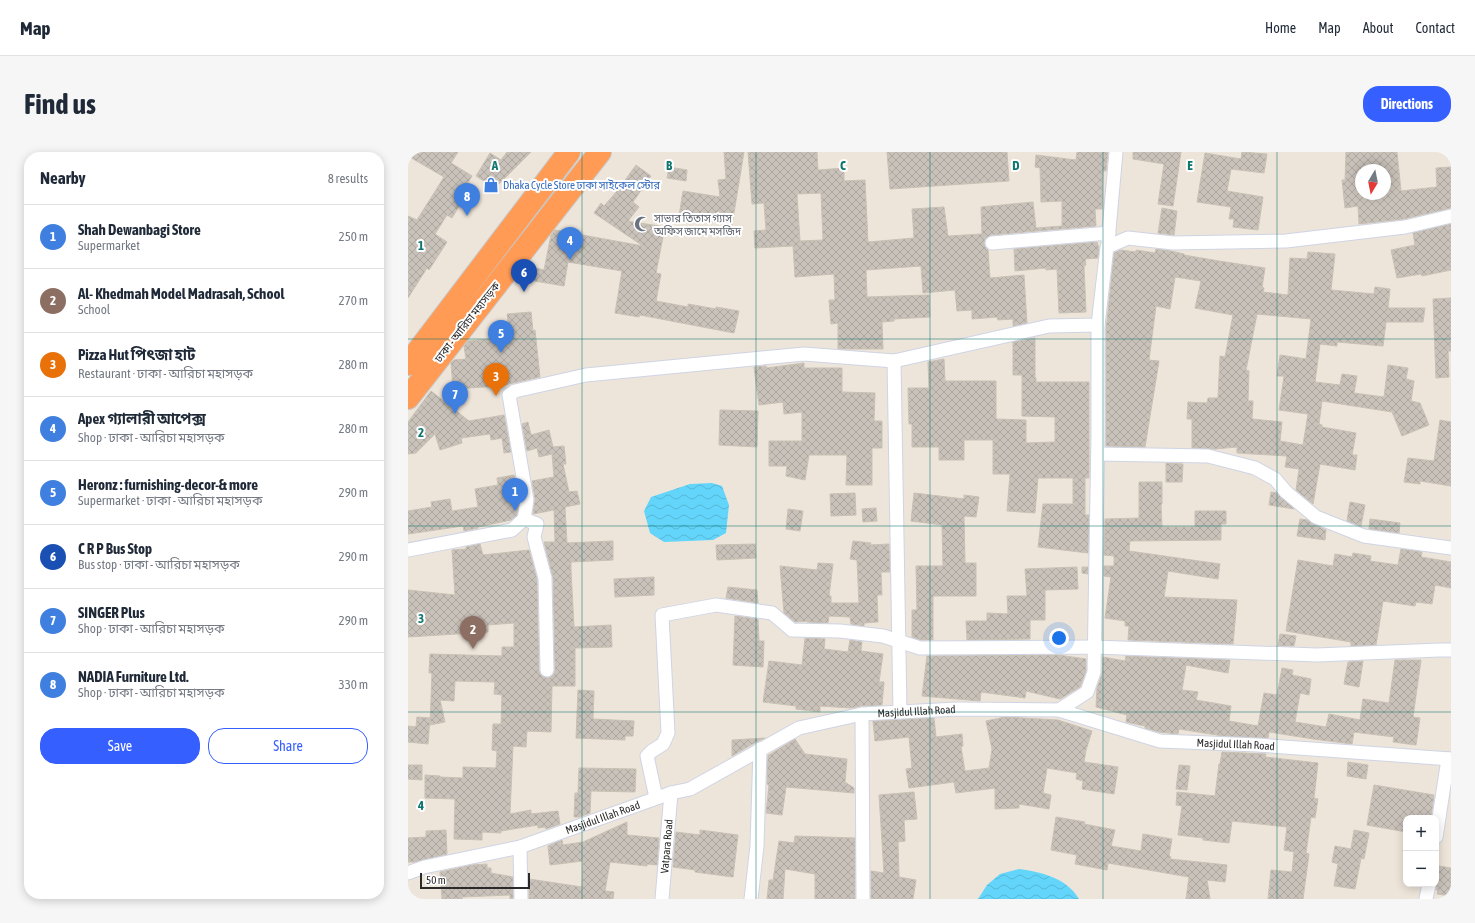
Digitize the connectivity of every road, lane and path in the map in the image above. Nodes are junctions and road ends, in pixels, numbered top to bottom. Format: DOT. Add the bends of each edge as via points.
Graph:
graph roads {
  1 [pos="569,152"];
  2 [pos="600,152"];
  3 [pos="1116,152"];
  4 [pos="1451,216"];
  5 [pos="1109,233"];
  6 [pos="992,243"];
  7 [pos="1107,247"];
  8 [pos="1098,325"];
  9 [pos="894,361"];
  10 [pos="408,364"];
  11 [pos="408,398"];
  12 [pos="1098,454"];
  13 [pos="524,519"];
  14 [pos="512,530"];
  15 [pos="534,537"];
  16 [pos="1451,548"];
  17 [pos="408,550"];
  18 [pos="898,641"];
  19 [pos="1094,647"];
  20 [pos="1451,650"];
  21 [pos="547,670"];
  22 [pos="1059,710"];
  23 [pos="900,712"];
  24 [pos="862,714"];
  25 [pos="760,749"];
  26 [pos="1450,759"];
  27 [pos="671,793"];
  28 [pos="656,798"];
  29 [pos="1439,820"];
  30 [pos="520,847"];
  31 [pos="408,873"];
  32 [pos="1428,887"];
  33 [pos="521,899"];
  34 [pos="662,899"];
  35 [pos="750,899"];
  36 [pos="863,899"];
  37 [pos="1426,899"];
  1 -- 10 [label="highway, ঢাকা - আরিচা মহাসড়ক"];
  2 -- 11 [label="highway, ঢাকা - আরিচা মহাসড়ক"];
  3 -- 5 [label="street"];
  4 -- 7 [label="street" via="1405,227 1286,241 1173,243 1128,238"];
  5 -- 6 [label="street"];
  5 -- 7 [label="street"];
  7 -- 8 [label="street"];
  8 -- 9 [label="street" via="1049,326"];
  8 -- 12 [label="street"];
  9 -- 13 [label="street" via="804,354 586,374 515,391 509,395 527,500"];
  9 -- 18 [label="street"];
  12 -- 16 [label="street" via="1208,456 1222,459 1255,468 1275,479 1286,492 1316,517 1364,536"];
  12 -- 19 [label="street"];
  13 -- 14 [label="street"];
  13 -- 15 [label="street" via="536,524"];
  14 -- 15 [label="street"];
  14 -- 17 [label="street"];
  15 -- 21 [label="street" via="545,578"];
  18 -- 19 [label="street" via="920,648"];
  18 -- 23 [label="street"];
  18 -- 28 [label="street" via="883,636 840,631 792,630 772,613 716,605 662,615 668,733 663,744 647,756"];
  19 -- 20 [label="street" via="1317,655"];
  19 -- 22 [label="street" via="1094,672 1087,692"];
  22 -- 23 [label="street, Masjidul Illah Road" via="957,709"];
  22 -- 26 [label="street, Masjidul Illah Road" via="1160,741 1258,745"];
  23 -- 24 [label="street, Masjidul Illah Road"];
  24 -- 25 [label="street, Masjidul Illah Road" via="799,728"];
  24 -- 36 [label="street"];
  25 -- 27 [label="street, Masjidul Illah Road" via="690,788"];
  25 -- 35 [label="street" via="757,846"];
  26 -- 29 [label="street"];
  27 -- 28 [label="street, Masjidul Illah Road"];
  27 -- 34 [label="street, Vatpara Road"];
  28 -- 30 [label="street, Masjidul Illah Road"];
  30 -- 31 [label="street, Masjidul Illah Road" via="424,867"];
  30 -- 33 [label="street"];
  32 -- 37 [label="street"];
}
